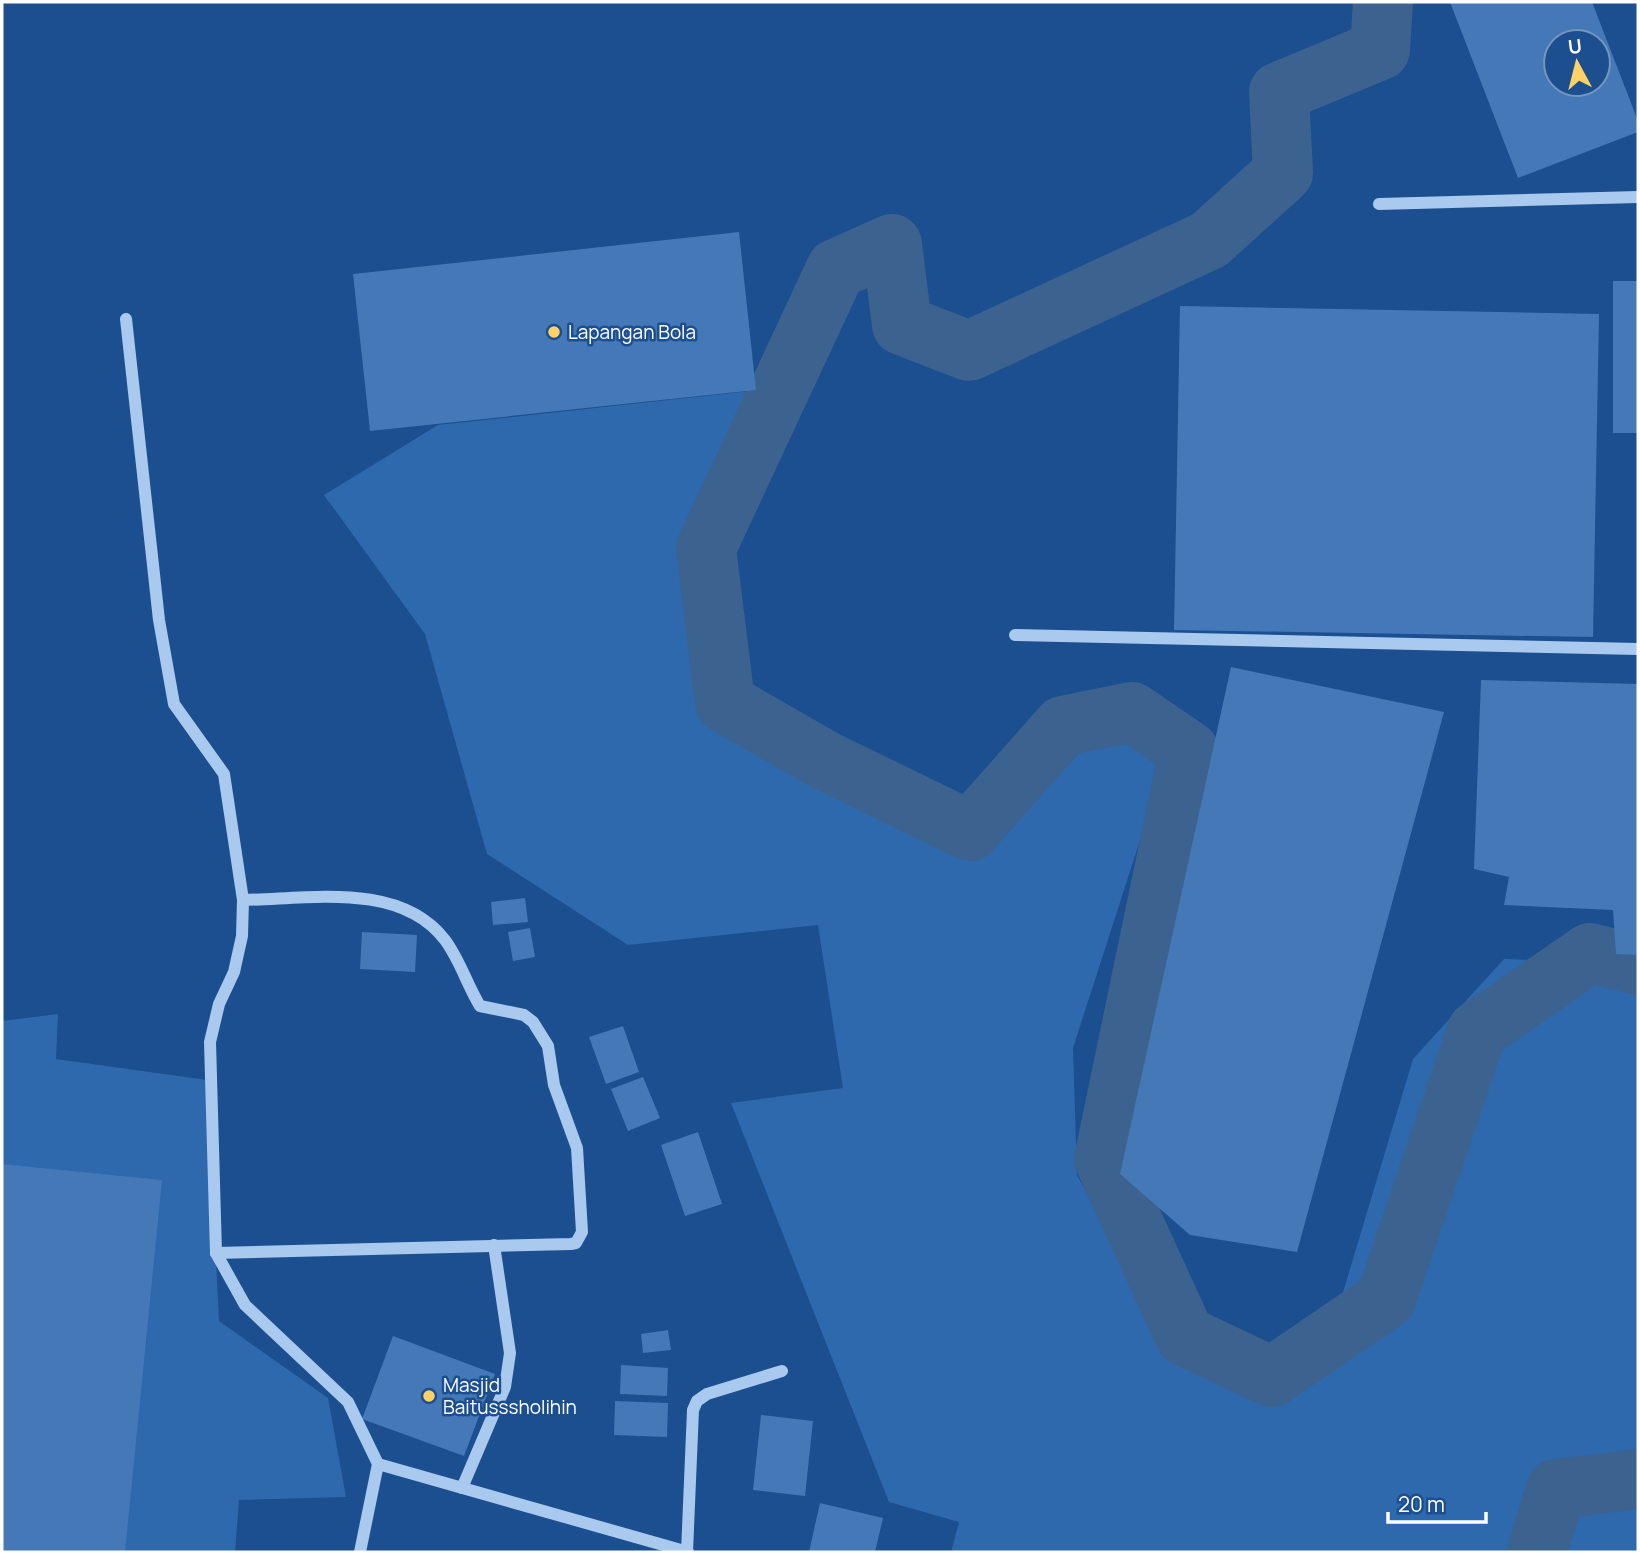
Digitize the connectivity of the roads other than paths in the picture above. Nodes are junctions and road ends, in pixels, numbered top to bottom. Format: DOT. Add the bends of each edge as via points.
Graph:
graph roads {
  1 [pos="1638,198"];
  2 [pos="1379,204"];
  3 [pos="126,319"];
  4 [pos="1015,635"];
  5 [pos="1638,649"];
  6 [pos="243,900"];
  7 [pos="494,1245"];
  8 [pos="216,1253"];
  9 [pos="782,1371"];
  10 [pos="378,1464"];
  11 [pos="462,1488"];
  12 [pos="360,1552"];
  13 [pos="687,1552"];
  1 -- 2 [label="street"];
  3 -- 6 [label="street" via="159,620 174,704 224,774"];
  4 -- 5 [label="street"];
  6 -- 7 [label="street" via="371,899 401,905 443,937 480,1006 524,1015 533,1022 548,1046 554,1085 577,1148 582,1232 571,1244"];
  6 -- 8 [label="street" via="234,972 219,1004 210,1042"];
  7 -- 8 [label="street"];
  7 -- 11 [label="street" via="510,1353 505,1387"];
  8 -- 10 [label="street" via="245,1305 348,1402"];
  9 -- 13 [label="street" via="707,1394 697,1402"];
  10 -- 11 [label="street"];
  10 -- 12 [label="street"];
  11 -- 13 [label="street"];
}
